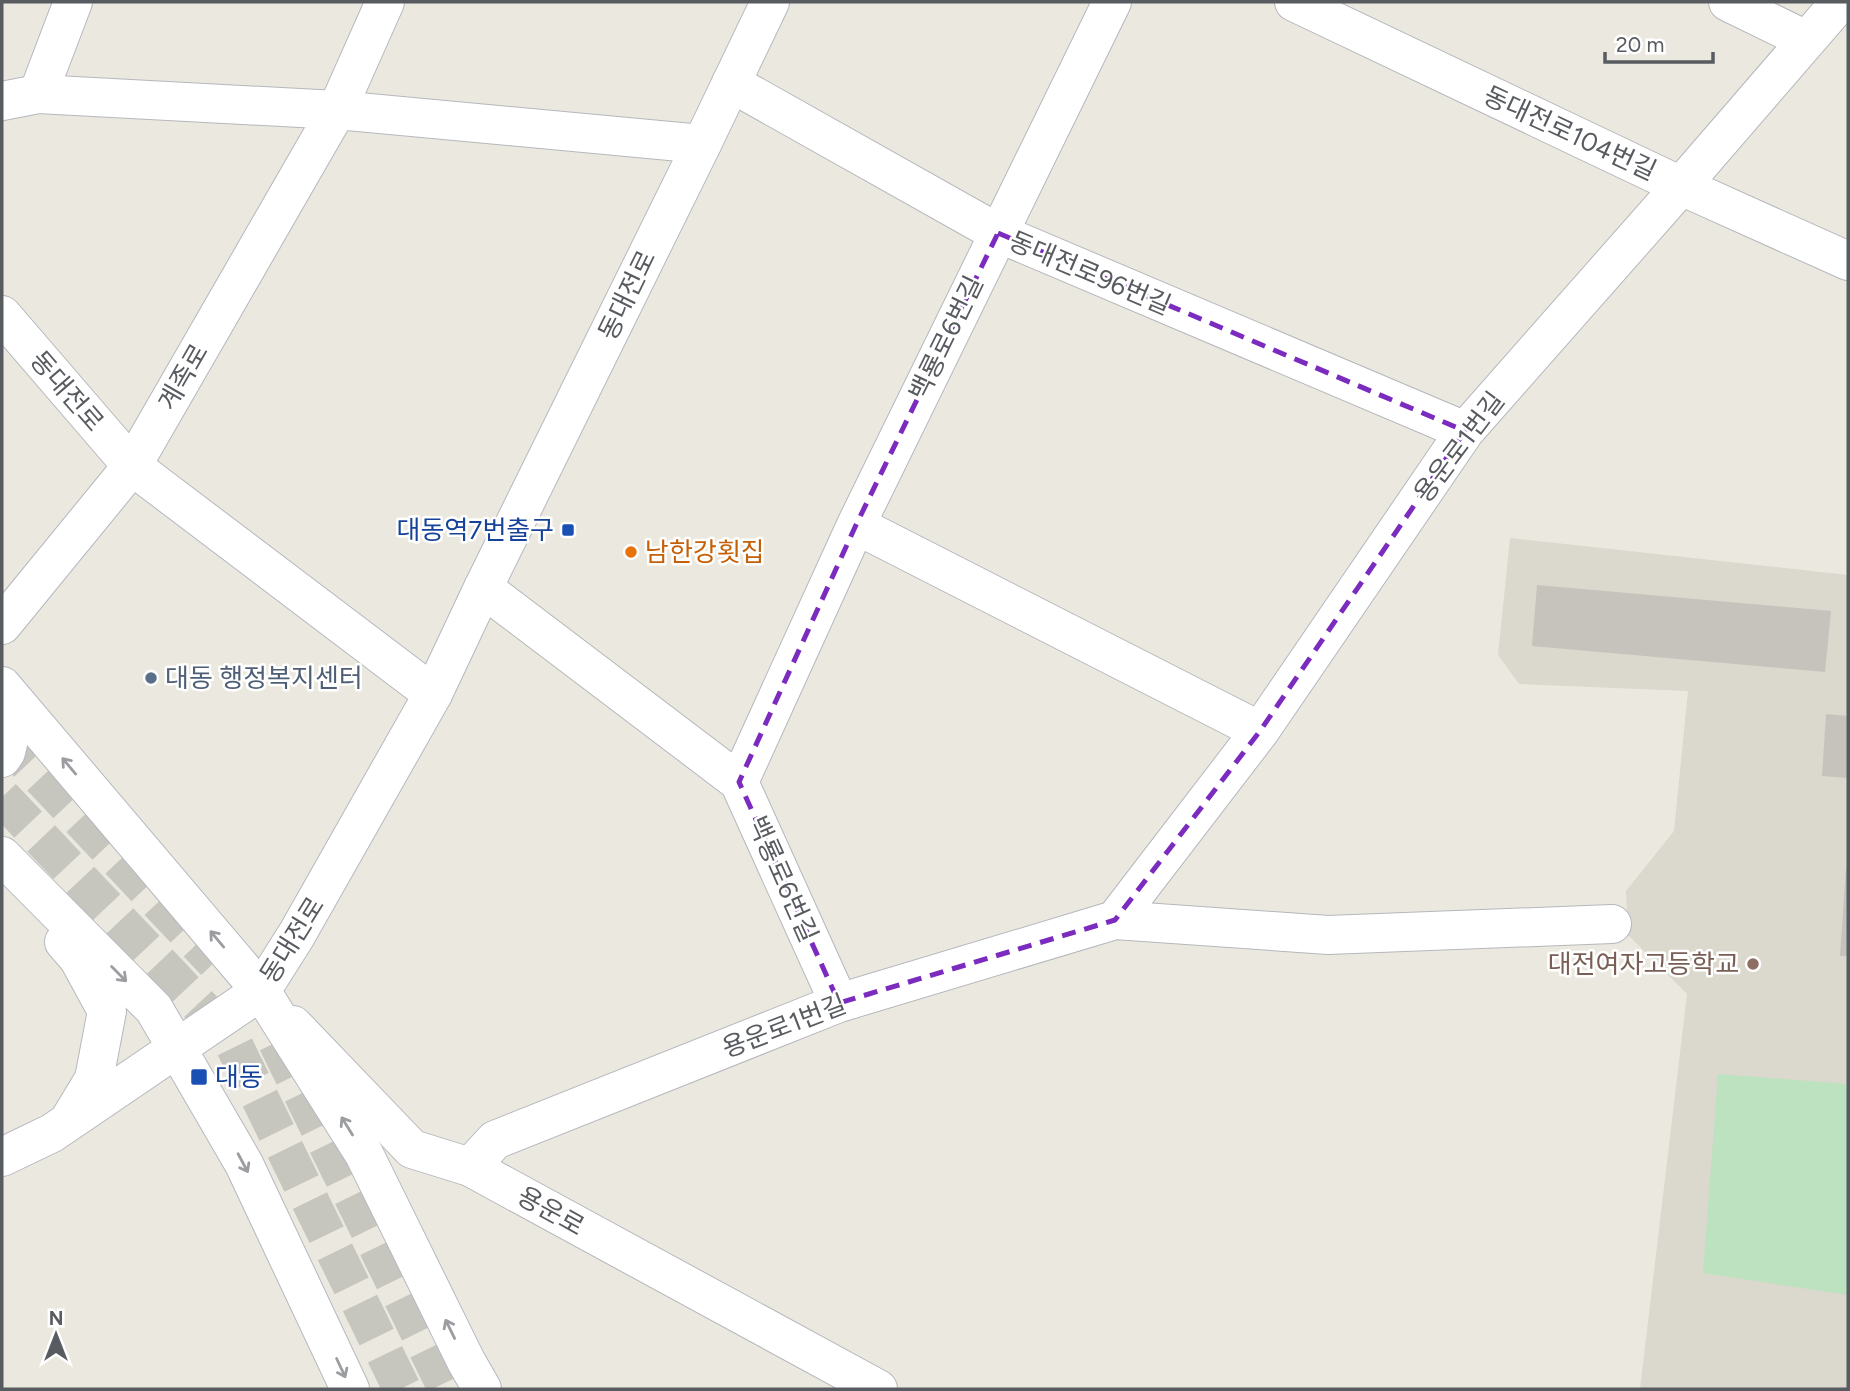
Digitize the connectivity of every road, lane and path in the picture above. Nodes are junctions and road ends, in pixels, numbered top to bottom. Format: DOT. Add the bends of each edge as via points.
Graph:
graph roads {
  1 [pos="73,2"];
  2 [pos="385,2"];
  3 [pos="770,2"];
  4 [pos="1112,2"];
  5 [pos="1294,2"];
  6 [pos="1728,2"];
  7 [pos="1840,2"];
  8 [pos="1806,40"];
  9 [pos="731,83"];
  10 [pos="16,91"];
  11 [pos="337,110"];
  12 [pos="702,144"];
  13 [pos="1681,186"];
  14 [pos="998,233"];
  15 [pos="1848,261"];
  16 [pos="2,315"];
  17 [pos="1465,431"];
  18 [pos="132,466"];
  19 [pos="856,525"];
  20 [pos="483,587"];
  21 [pos="2,625"];
  22 [pos="2,687"];
  23 [pos="433,694"];
  24 [pos="2,702"];
  25 [pos="1260,731"];
  26 [pos="2,758"];
  27 [pos="739,782"];
  28 [pos="2,856"];
  29 [pos="2,868"];
  30 [pos="1115,920"];
  31 [pos="1612,923"];
  32 [pos="261,991"];
  33 [pos="839,1003"];
  34 [pos="177,1048"];
  35 [pos="68,1122"];
  36 [pos="2,1157"];
  37 [pos="470,1167"];
  38 [pos="350,1389"];
  39 [pos="482,1389"];
  40 [pos="878,1389"];
  1 -- 10 [label="street"];
  2 -- 11 [label="street, 계족로"];
  3 -- 9 [label="street, 동대전로"];
  4 -- 14 [label="street, 백룡로6번길"];
  5 -- 13 [label="street, 동대전로104번길"];
  6 -- 8 [label="street"];
  7 -- 8 [label="street, 용운로1번길"];
  8 -- 13 [label="street, 용운로1번길"];
  9 -- 12 [label="street, 동대전로"];
  9 -- 14 [label="street, 동대전로96번길"];
  10 -- 11 [label="street"];
  11 -- 12 [label="street"];
  11 -- 18 [label="street, 계족로"];
  12 -- 20 [label="street, 동대전로"];
  13 -- 15 [label="street, 동대전로104번길"];
  13 -- 17 [label="street, 용운로1번길"];
  14 -- 17 [label="street, 동대전로96번길"];
  14 -- 19 [label="street, 백룡로6번길"];
  16 -- 18 [label="street, 동대전로"];
  17 -- 25 [label="street, 용운로1번길"];
  18 -- 21 [label="street, 계족로"];
  18 -- 23 [label="street, 동대전로"];
  19 -- 25 [label="street"];
  19 -- 27 [label="street, 백룡로6번길"];
  20 -- 23 [label="street, 동대전로"];
  20 -- 27 [label="street"];
  32 -- 22 [label="street, one-way"];
  23 -- 32 [label="street, 동대전로"];
  24 -- 26 [label="street" via="13,723"];
  25 -- 30 [label="street, 용운로1번길"];
  27 -- 33 [label="street, 백룡로6번길"];
  28 -- 34 [label="street, one-way" via="154,1009"];
  29 -- 35 [label="street" via="78,958 107,1011 94,1079"];
  30 -- 31 [label="street, 용운로1번길" via="1328,935"];
  30 -- 33 [label="street, 용운로1번길"];
  32 -- 34 [label="street, 동대전로"];
  32 -- 37 [label="street, 용운로" via="412,1149"];
  39 -- 32 [label="street, one-way" via="364,1154"];
  33 -- 37 [label="street, 용운로1번길" via="495,1140"];
  34 -- 35 [label="street, 동대전로"];
  34 -- 38 [label="street, one-way" via="244,1164"];
  35 -- 36 [label="street, 동대전로"];
  37 -- 40 [label="street, 용운로"];
}
